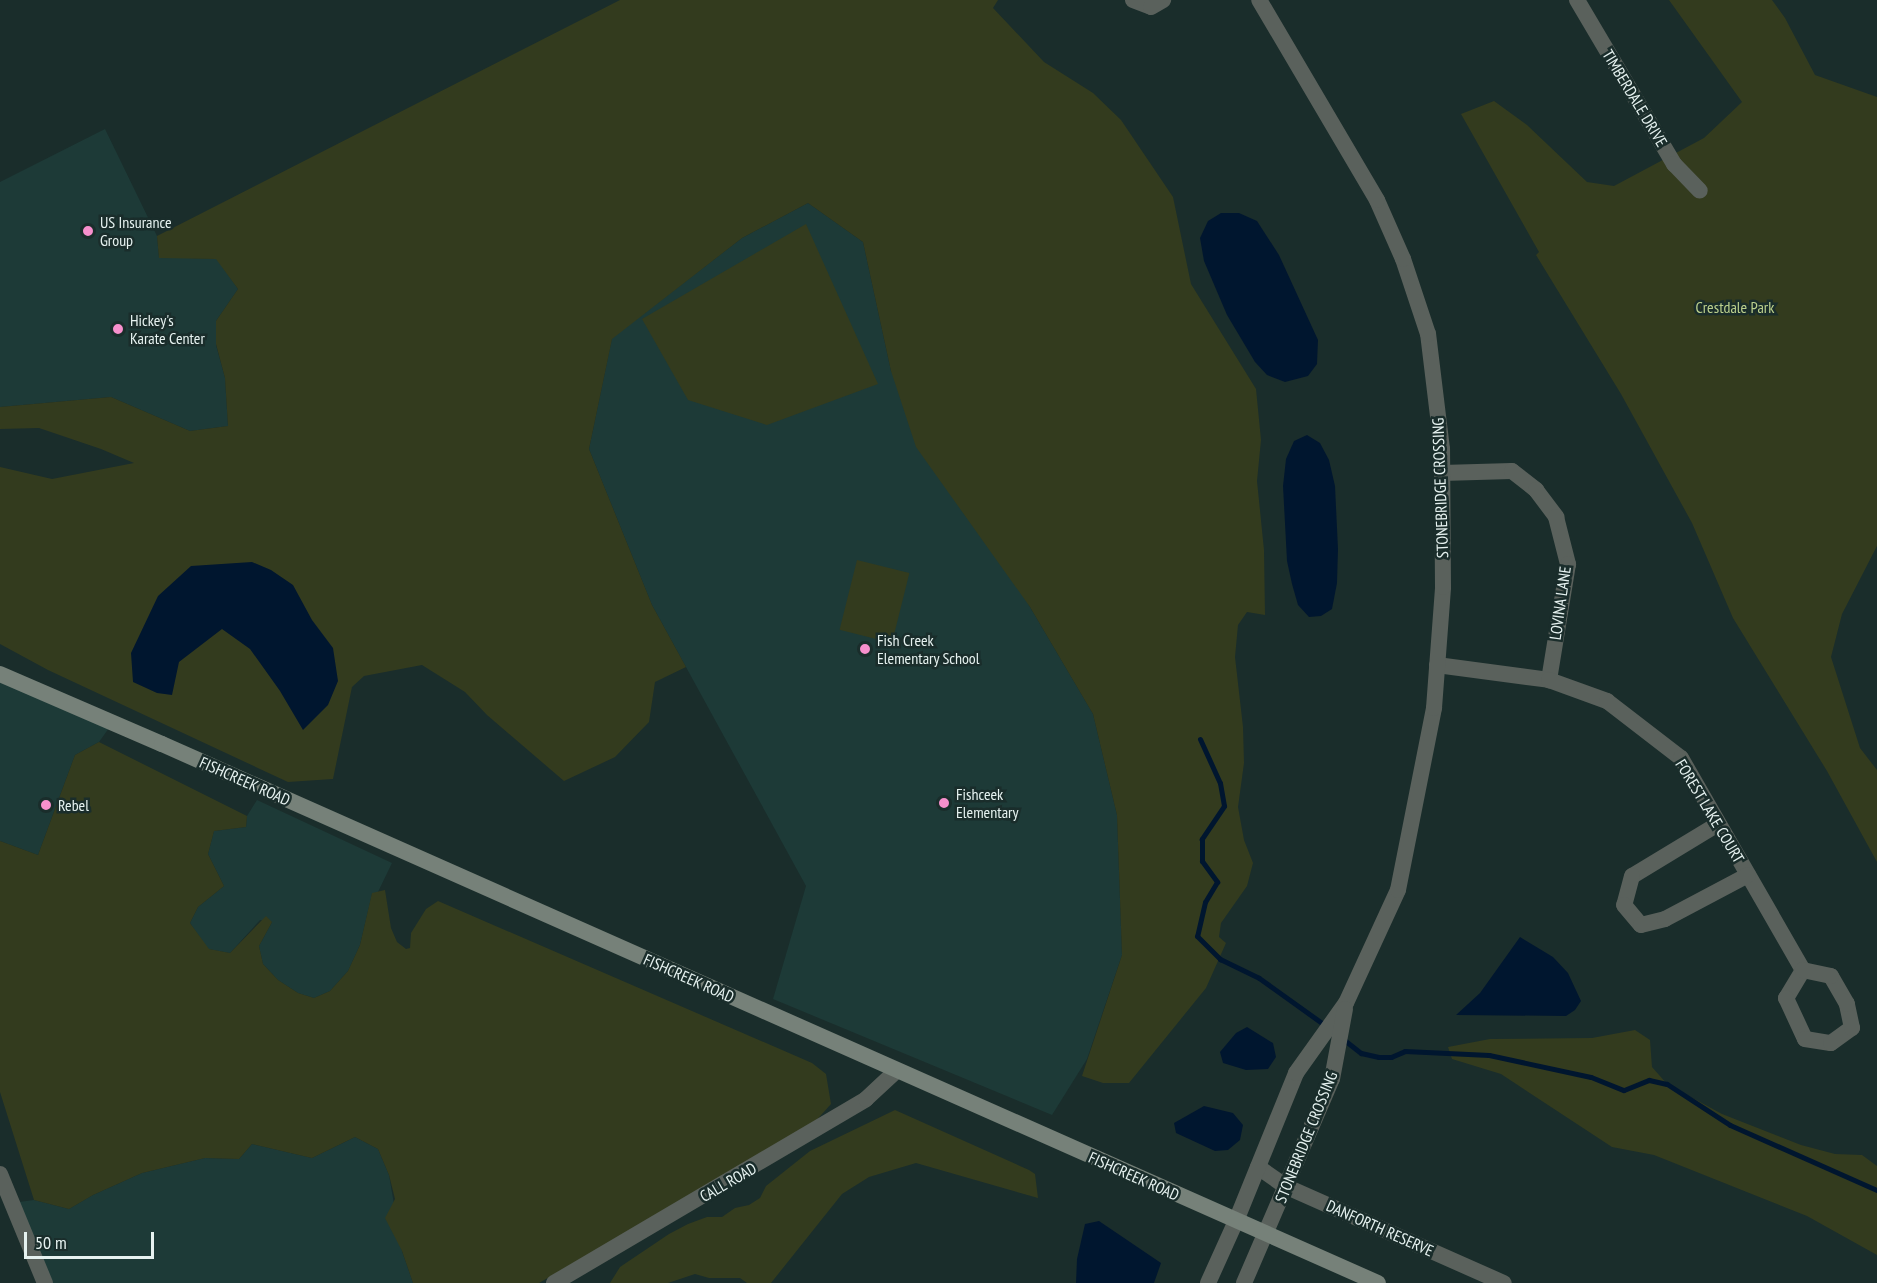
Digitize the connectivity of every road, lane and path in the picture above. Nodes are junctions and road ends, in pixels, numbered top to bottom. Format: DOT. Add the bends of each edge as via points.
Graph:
graph roads {
  1 [pos="1133,0"];
  2 [pos="1163,0"];
  3 [pos="1259,0"];
  4 [pos="1577,0"];
  5 [pos="1700,191"];
  6 [pos="1442,473"];
  7 [pos="1437,665"];
  8 [pos="0,674"];
  9 [pos="1549,680"];
  10 [pos="1718,824"];
  11 [pos="1748,875"];
  12 [pos="1803,970"];
  13 [pos="1339,1022"];
  14 [pos="896,1071"];
  15 [pos="1258,1167"];
  16 [pos="0,1174"];
  17 [pos="1287,1186"];
  18 [pos="1236,1221"];
  19 [pos="1267,1235"];
  20 [pos="45,1283"];
  21 [pos="554,1283"];
  22 [pos="1208,1283"];
  23 [pos="1244,1283"];
  24 [pos="1378,1283"];
  25 [pos="1504,1283"];
  1 -- 2 [label="street" via="1151,7"];
  3 -- 6 [label="street, STONEBRIDGE CROSSING" via="1377,200 1403,259 1428,334"];
  4 -- 5 [label="street, TIMBERDALE DRIVE" via="1674,164"];
  6 -- 7 [label="street, STONEBRIDGE CROSSING" via="1443,587"];
  6 -- 9 [label="street, LOVINA LANE" via="1512,471 1536,490 1556,517 1568,564"];
  7 -- 9 [label="street, FOREST LAKE COURT"];
  7 -- 13 [label="street, STONEBRIDGE CROSSING" via="1434,708 1398,890"];
  8 -- 14 [label="main road, FISHCREEK ROAD"];
  9 -- 10 [label="street, FOREST LAKE COURT" via="1606,701 1681,759"];
  10 -- 11 [label="street, FOREST LAKE COURT"];
  10 -- 11 [label="street" via="1632,876 1624,905 1641,925 1665,919"];
  11 -- 12 [label="street, FOREST LAKE COURT"];
  12 -- 12 [label="street" via="1786,998 1804,1039 1831,1043 1852,1028 1847,1004 1831,976"];
  13 -- 15 [label="street, STONEBRIDGE CROSSING" via="1321,1038 1296,1072"];
  13 -- 17 [label="street, STONEBRIDGE CROSSING" via="1332,1078"];
  14 -- 18 [label="main road, FISHCREEK ROAD"];
  14 -- 21 [label="street, CALL ROAD" via="866,1099"];
  15 -- 17 [label="street, DANFORTH RESERVE"];
  15 -- 18 [label="street, STONEBRIDGE CROSSING"];
  16 -- 20 [label="street"];
  17 -- 19 [label="street, STONEBRIDGE CROSSING"];
  17 -- 25 [label="street, DANFORTH RESERVE"];
  18 -- 19 [label="main road, FISHCREEK ROAD"];
  18 -- 22 [label="street, STONEBRIDGE CROSSING"];
  19 -- 23 [label="street, STONEBRIDGE CROSSING"];
  19 -- 24 [label="main road, FISHCREEK ROAD"];
}
